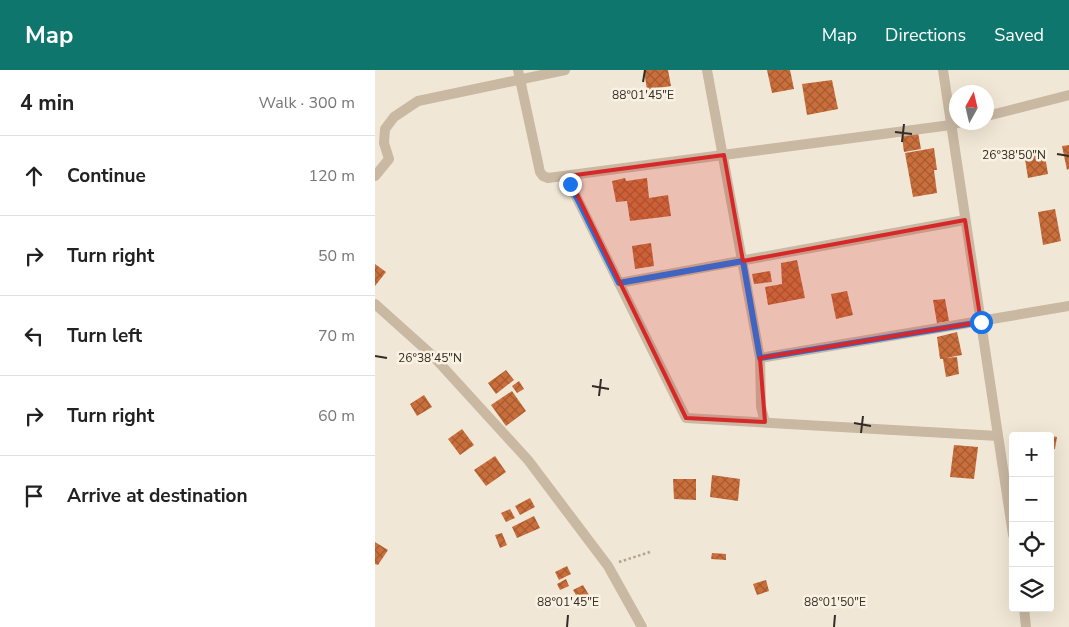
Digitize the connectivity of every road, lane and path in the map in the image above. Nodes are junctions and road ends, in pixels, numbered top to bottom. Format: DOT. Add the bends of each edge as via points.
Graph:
graph roads {
  1 [pos="565,70"];
  2 [pos="707,70"];
  3 [pos="943,70"];
  4 [pos="519,74"];
  5 [pos="1069,94"];
  6 [pos="949,95"];
  7 [pos="994,114"];
  8 [pos="949,125"];
  9 [pos="957,130"];
  10 [pos="724,155"];
  11 [pos="375,176"];
  12 [pos="568,176"];
  13 [pos="965,220"];
  14 [pos="743,261"];
  15 [pos="619,283"];
  16 [pos="375,304"];
  17 [pos="1069,306"];
  18 [pos="981,322"];
  19 [pos="760,358"];
  20 [pos="765,422"];
  21 [pos="998,436"];
  22 [pos="1011,522"];
  23 [pos="650,552"];
  24 [pos="608,566"];
  25 [pos="1025,612"];
  26 [pos="642,627"];
  27 [pos="1027,627"];
  1 -- 4 [label="street"];
  2 -- 10 [label="street"];
  3 -- 6 [label="street"];
  4 -- 11 [label="street" via="418,101 394,117 385,129 384,143 389,159"];
  4 -- 12 [label="street" via="540,172 549,178"];
  5 -- 7 [label="street"];
  8 -- 10 [label="street"];
  9 -- 13 [label="street"];
  10 -- 12 [label="street"];
  10 -- 14 [label="street"];
  12 -- 15 [label="street"];
  13 -- 14 [label="street"];
  13 -- 18 [label="street"];
  14 -- 15 [label="street"];
  14 -- 19 [label="street"];
  15 -- 20 [label="street" via="686,418"];
  16 -- 24 [label="street" via="433,356 528,460"];
  17 -- 18 [label="street"];
  18 -- 19 [label="street"];
  18 -- 21 [label="street"];
  19 -- 20 [label="street" via="761,407"];
  20 -- 21 [label="street"];
  21 -- 22 [label="street"];
  23 -- 24 [label="path"];
  24 -- 26 [label="street"];
  25 -- 27 [label="street"];
}
